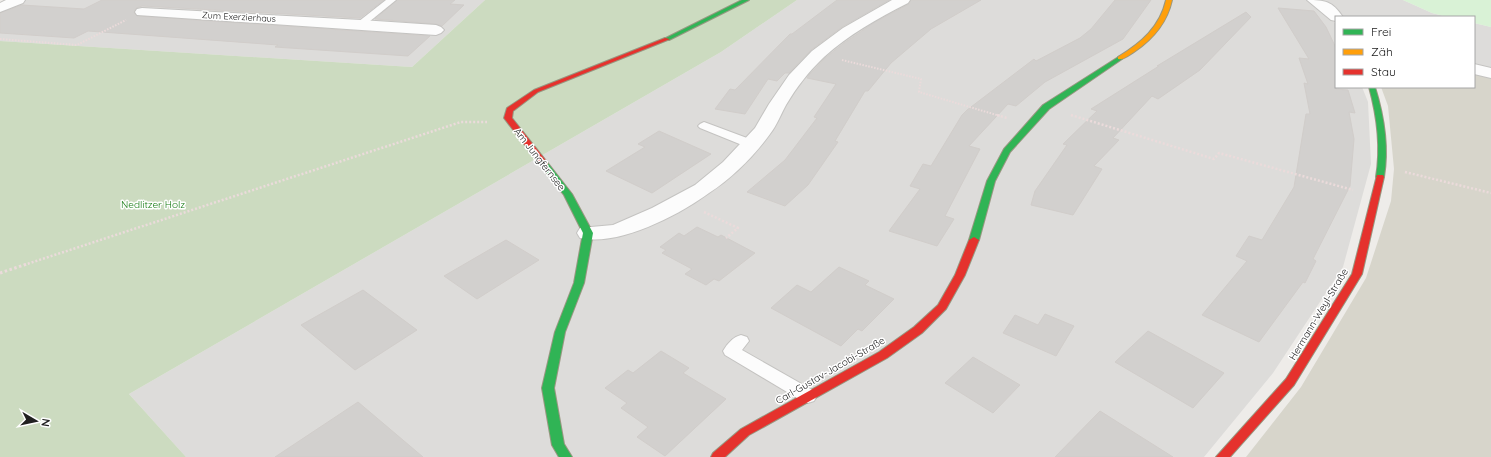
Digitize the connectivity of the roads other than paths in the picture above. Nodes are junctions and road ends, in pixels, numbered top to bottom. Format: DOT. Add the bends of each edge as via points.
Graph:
graph roads {
  1 [pos="164,0"];
  2 [pos="392,0"];
  3 [pos="746,0"];
  4 [pos="902,0"];
  5 [pos="1169,0"];
  6 [pos="1314,0"];
  7 [pos="1335,16"];
  8 [pos="361,24"];
  9 [pos="436,30"];
  10 [pos="1475,69"];
  11 [pos="1491,73"];
  12 [pos="1372,88"];
  13 [pos="704,126"];
  14 [pos="751,144"];
  15 [pos="588,233"];
  16 [pos="741,341"];
  17 [pos="808,396"];
  18 [pos="566,457"];
  19 [pos="717,457"];
  20 [pos="1222,457"];
  1 -- 8 [label="street, Zum Exerzierhaus" via="142,12"];
  2 -- 8 [label="lane"];
  3 -- 15 [label="street, Am Jungfernsee" via="667,39 536,91 510,110 508,118 568,194"];
  4 -- 14 [label="street" via="848,31 818,54 795,79 763,131"];
  5 -- 17 [label="street, Carl-Gustav-Jacobi-Straße" via="1168,9 1156,30 1140,46 1046,107 1007,151 991,181 975,238 960,275 942,307 918,330 883,355"];
  6 -- 7 [label="street"];
  8 -- 9 [label="street, Zum Exerzierhaus"];
  10 -- 11 [label="street"];
  12 -- 20 [label="street, Hermann-Weyl-Straße" via="1378,104 1383,166 1357,274 1290,382"];
  13 -- 14 [label="lane"];
  14 -- 15 [label="street" via="702,189 660,213 617,231"];
  15 -- 18 [label="street" via="579,283 560,332 548,388 558,445"];
  16 -- 17 [label="lane" via="731,351"];
  17 -- 19 [label="street, Carl-Gustav-Jacobi-Straße" via="745,432"];
}
